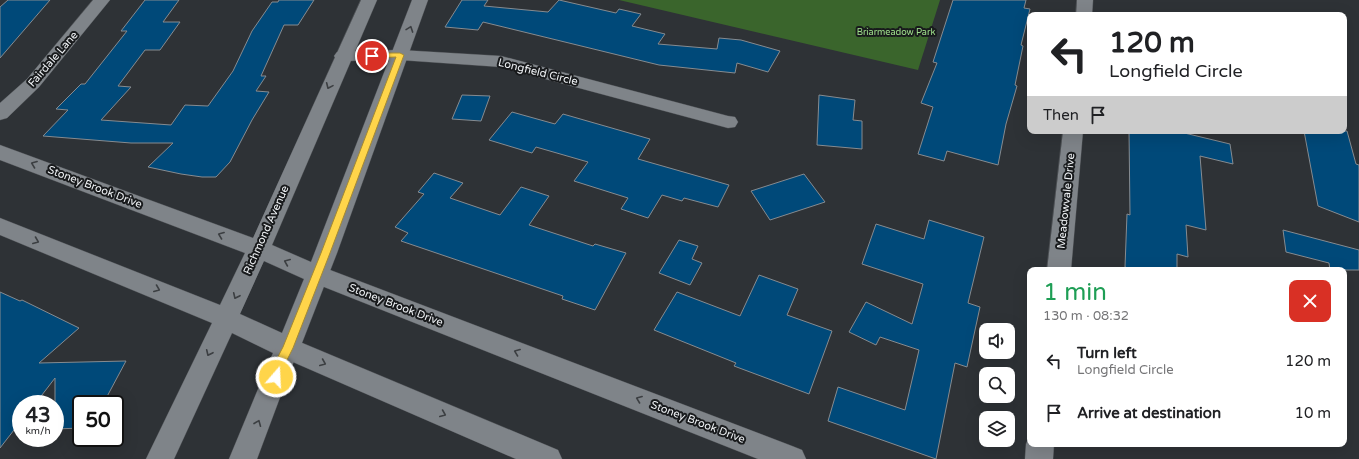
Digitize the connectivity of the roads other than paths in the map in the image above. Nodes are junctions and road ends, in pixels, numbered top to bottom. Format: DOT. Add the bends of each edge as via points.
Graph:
graph roads {
  1 [pos="102,0"];
  2 [pos="369,0"];
  3 [pos="420,0"];
  4 [pos="1085,0"];
  5 [pos="1084,12"];
  6 [pos="400,55"];
  7 [pos="343,56"];
  8 [pos="0,114"];
  9 [pos="728,122"];
  10 [pos="1073,134"];
  11 [pos="0,152"];
  12 [pos="0,226"];
  13 [pos="258,249"];
  14 [pos="1059,267"];
  15 [pos="316,274"];
  16 [pos="226,317"];
  17 [pos="288,348"];
  18 [pos="1040,447"];
  19 [pos="160,459"];
  20 [pos="243,459"];
  21 [pos="548,459"];
  22 [pos="792,459"];
  23 [pos="1039,459"];
  1 -- 8 [label="street, Fairdale Lane" via="33,83"];
  2 -- 7 [label="street, Richmond Avenue"];
  6 -- 3 [label="street, one-way"];
  4 -- 5 [label="street"];
  6 -- 7 [label="street, Longfield Circle"];
  6 -- 9 [label="street, Longfield Circle" via="501,62"];
  6 -- 15 [label="street"];
  7 -- 13 [label="street, Richmond Avenue, one-way"];
  10 -- 14 [label="street, Meadowvale Drive"];
  13 -- 11 [label="street, Stoney Brook Drive, one-way"];
  12 -- 16 [label="street, one-way"];
  15 -- 13 [label="street, Stoney Brook Drive, one-way"];
  13 -- 16 [label="street, Richmond Avenue, one-way"];
  15 -- 17 [label="street"];
  22 -- 15 [label="street, Stoney Brook Drive, one-way"];
  16 -- 17 [label="street"];
  16 -- 19 [label="street, Richmond Avenue, one-way"];
  20 -- 17 [label="street, one-way"];
  17 -- 21 [label="street, one-way"];
  18 -- 23 [label="street"];
}
